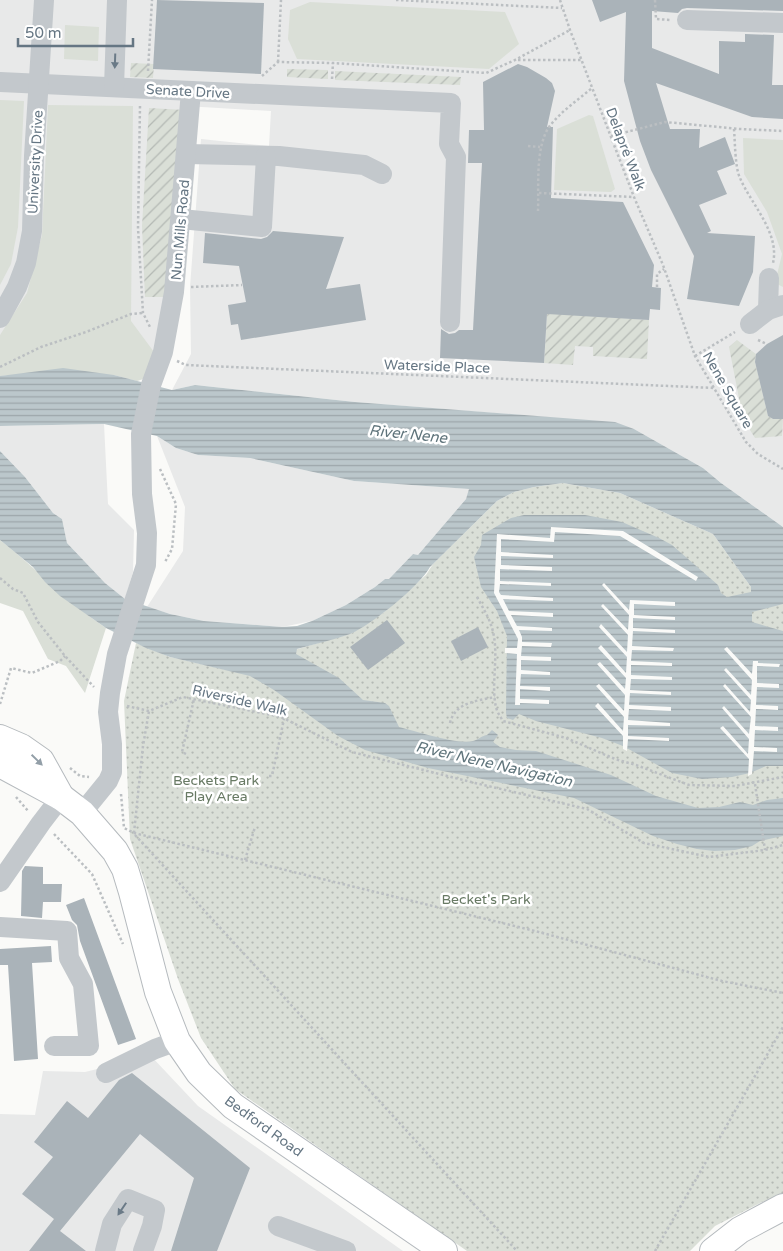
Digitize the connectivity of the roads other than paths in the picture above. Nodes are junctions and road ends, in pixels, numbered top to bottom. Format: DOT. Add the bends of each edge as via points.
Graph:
graph roads {
  1 [pos="44,0"];
  2 [pos="118,0"];
  3 [pos="687,20"];
  4 [pos="783,23"];
  5 [pos="0,82"];
  6 [pos="40,84"];
  7 [pos="114,87"];
  8 [pos="191,99"];
  9 [pos="187,154"];
  10 [pos="266,156"];
  11 [pos="382,174"];
  12 [pos="181,219"];
  13 [pos="768,278"];
  14 [pos="776,307"];
  15 [pos="0,318"];
  16 [pos="450,322"];
  17 [pos="750,324"];
  18 [pos="0,738"];
  19 [pos="0,764"];
  20 [pos="61,797"];
  21 [pos="82,813"];
  22 [pos="0,882"];
  23 [pos="0,927"];
  24 [pos="177,1041"];
  25 [pos="54,1046"];
  26 [pos="106,1073"];
  27 [pos="783,1207"];
  28 [pos="278,1226"];
  29 [pos="105,1251"];
  30 [pos="143,1251"];
  31 [pos="346,1251"];
  32 [pos="444,1251"];
  33 [pos="713,1251"];
  1 -- 6 [label="street, University Drive"];
  2 -- 7 [label="street, one-way"];
  3 -- 4 [label="street"];
  5 -- 6 [label="street, Senate Drive"];
  6 -- 7 [label="street, Senate Drive"];
  6 -- 15 [label="street, University Drive" via="32,231 17,288"];
  7 -- 8 [label="street, Senate Drive" via="144,80"];
  8 -- 9 [label="street, Nun Mills Road"];
  8 -- 16 [label="street, Senate Drive" via="336,98 451,104 449,144 456,157"];
  9 -- 10 [label="street"];
  9 -- 12 [label="street, Nun Mills Road"];
  10 -- 11 [label="street" via="364,165"];
  10 -- 12 [label="street" via="262,227"];
  12 -- 21 [label="street, Nun Mills Road" via="174,292 163,352 151,385 141,434 146,565 117,654 108,712 112,772"];
  13 -- 14 [label="street"];
  14 -- 17 [label="street"];
  18 -- 20 [label="main road, Bedford Road, one-way" via="41,761"];
  19 -- 20 [label="main road, Bedford Road"];
  20 -- 21 [label="main road, Bedford Road"];
  20 -- 22 [label="street"];
  21 -- 24 [label="main road, Bedford Road" via="115,851 125,869 158,992"];
  23 -- 25 [label="street" via="68,931 69,958 83,984 89,1046"];
  24 -- 26 [label="street"];
  24 -- 32 [label="main road, Bedford Road" via="199,1073 233,1106"];
  27 -- 33 [label="main road" via="740,1230"];
  28 -- 31 [label="street"];
  30 -- 29 [label="street, one-way" via="155,1210 128,1199 112,1224"];
}
